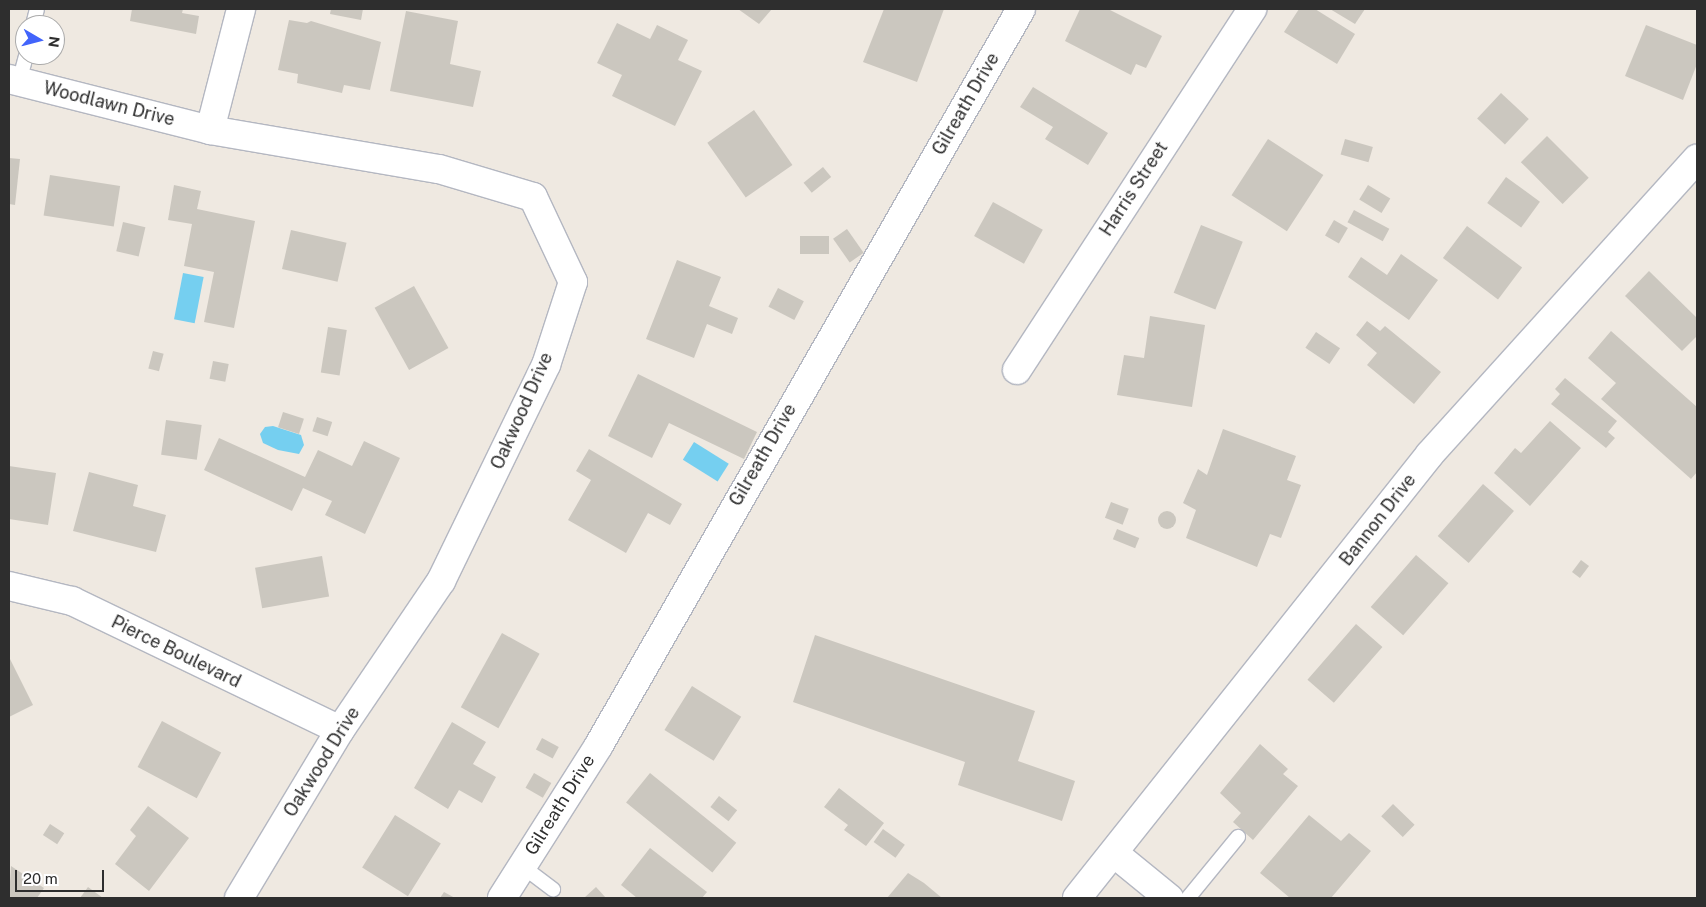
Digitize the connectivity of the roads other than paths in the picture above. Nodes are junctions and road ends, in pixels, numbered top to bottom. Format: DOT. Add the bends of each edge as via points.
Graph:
graph roads {
  1 [pos="241,9"];
  2 [pos="1021,9"];
  3 [pos="1252,9"];
  4 [pos="21,65"];
  5 [pos="14,80"];
  6 [pos="210,130"];
  7 [pos="1697,159"];
  8 [pos="1017,370"];
  9 [pos="9,586"];
  10 [pos="340,730"];
  11 [pos="1238,838"];
  12 [pos="1115,854"];
  13 [pos="522,866"];
  14 [pos="553,890"];
  15 [pos="239,898"];
  16 [pos="502,898"];
  17 [pos="1077,898"];
  18 [pos="1169,898"];
  19 [pos="1188,898"];
  1 -- 6 [label="street"];
  2 -- 13 [label="street, Gilreath Drive" via="599,745"];
  3 -- 8 [label="street, Harris Street"];
  4 -- 5 [label="lane"];
  5 -- 6 [label="street, Woodlawn Drive"];
  6 -- 10 [label="street, Oakwood Drive" via="439,168 533,197 573,282 546,365 441,581"];
  7 -- 12 [label="street, Bannon Drive" via="1430,454"];
  9 -- 10 [label="street, Pierce Boulevard" via="72,601"];
  10 -- 15 [label="street, Oakwood Drive"];
  11 -- 19 [label="lane"];
  12 -- 17 [label="street, Bannon Drive"];
  12 -- 18 [label="street"];
  13 -- 14 [label="lane"];
  13 -- 16 [label="street, Gilreath Drive"];
}
